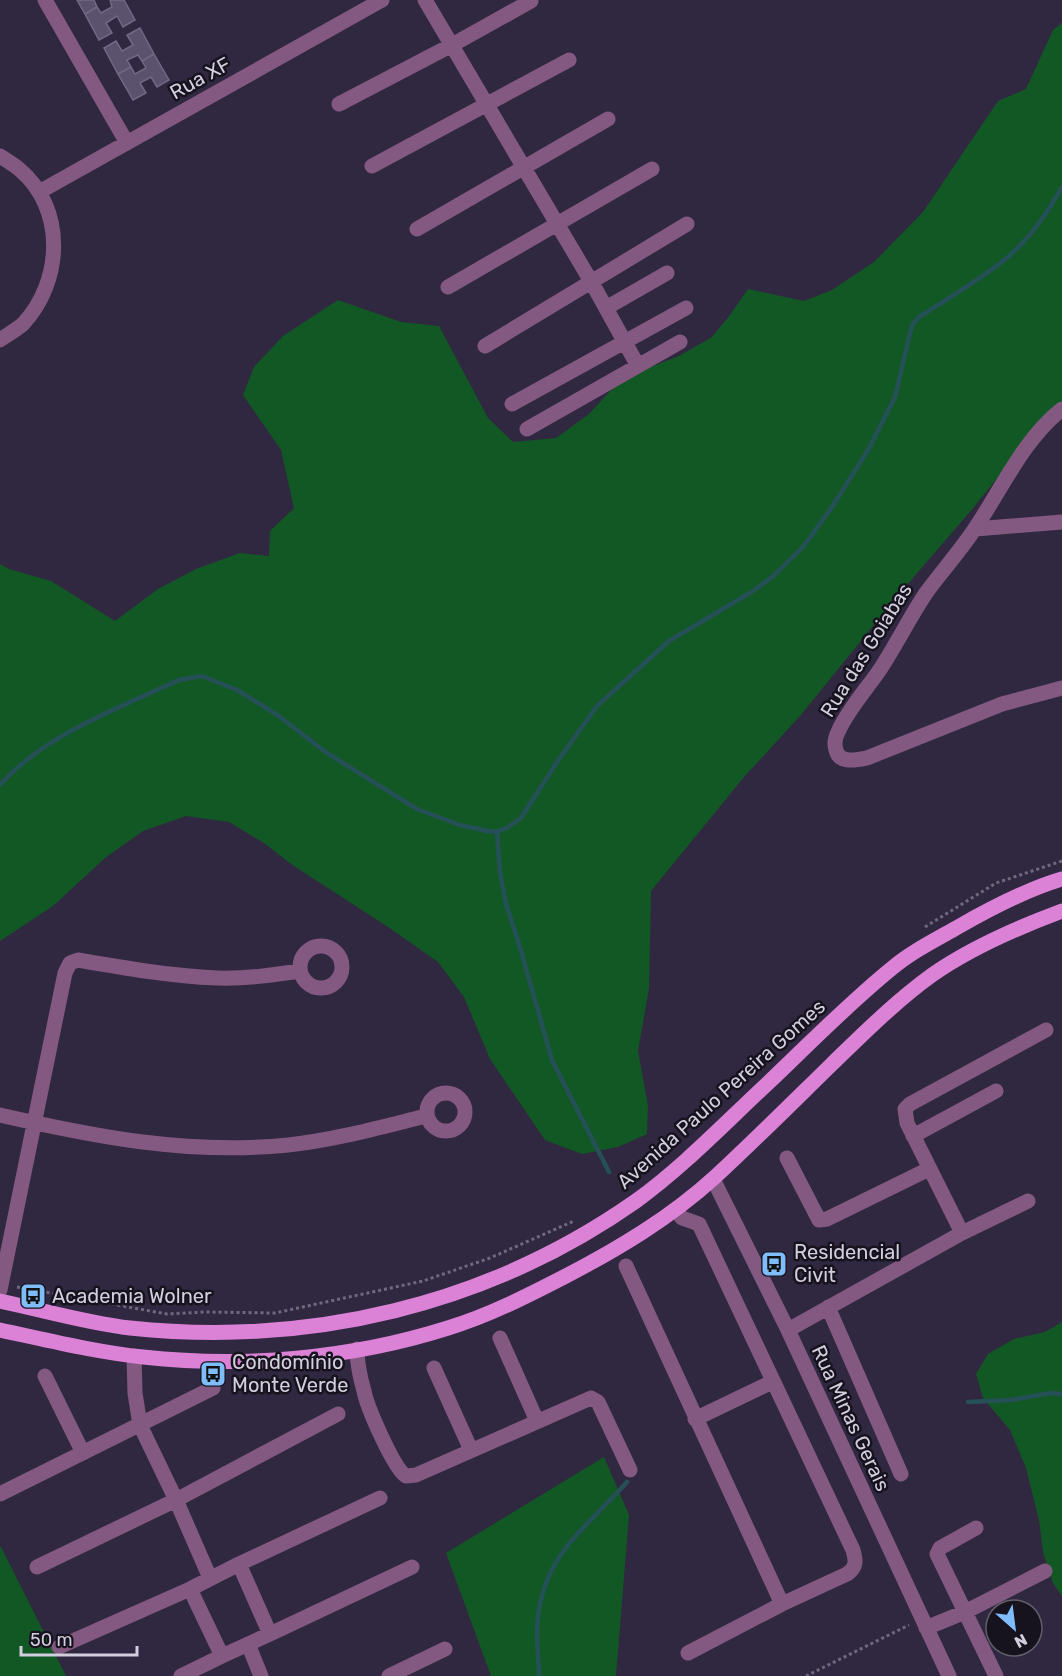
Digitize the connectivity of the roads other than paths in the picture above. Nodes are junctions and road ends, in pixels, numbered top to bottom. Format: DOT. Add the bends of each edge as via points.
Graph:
graph roads {
  1 [pos="45,0"];
  2 [pos="382,0"];
  3 [pos="424,0"];
  4 [pos="531,1"];
  5 [pos="452,45"];
  6 [pos="569,60"];
  7 [pos="339,104"];
  8 [pos="487,105"];
  9 [pos="608,119"];
  10 [pos="127,142"];
  11 [pos="0,156"];
  12 [pos="372,166"];
  13 [pos="524,166"];
  14 [pos="652,169"];
  15 [pos="39,192"];
  16 [pos="558,224"];
  17 [pos="687,224"];
  18 [pos="417,229"];
  19 [pos="667,273"];
  20 [pos="592,283"];
  21 [pos="448,287"];
  22 [pos="606,308"];
  23 [pos="686,308"];
  24 [pos="0,340"];
  25 [pos="626,342"];
  26 [pos="680,342"];
  27 [pos="485,346"];
  28 [pos="638,366"];
  29 [pos="512,404"];
  30 [pos="1062,409"];
  31 [pos="527,429"];
  32 [pos="1062,522"];
  33 [pos="975,529"];
  34 [pos="1062,688"];
  35 [pos="1062,879"];
  36 [pos="1062,911"];
  37 [pos="300,971"];
  38 [pos="1046,1030"];
  39 [pos="996,1091"];
  40 [pos="0,1115"];
  41 [pos="426,1116"];
  42 [pos="34,1123"];
  43 [pos="913,1136"];
  44 [pos="788,1158"];
  45 [pos="928,1169"];
  46 [pos="713,1179"];
  47 [pos="1028,1201"];
  48 [pos="676,1210"];
  49 [pos="962,1233"];
  50 [pos="626,1266"];
  51 [pos="1,1287"];
  52 [pos="0,1301"];
  53 [pos="828,1306"];
  54 [pos="0,1330"];
  55 [pos="788,1330"];
  56 [pos="500,1338"];
  57 [pos="357,1349"];
  58 [pos="134,1356"];
  59 [pos="434,1368"];
  60 [pos="45,1376"];
  61 [pos="772,1382"];
  62 [pos="213,1389"];
  63 [pos="338,1414"];
  64 [pos="695,1419"];
  65 [pos="537,1421"];
  66 [pos="140,1425"];
  67 [pos="471,1450"];
  68 [pos="83,1454"];
  69 [pos="630,1470"];
  70 [pos="901,1474"];
  71 [pos="0,1494"];
  72 [pos="380,1498"];
  73 [pos="176,1500"];
  74 [pos="976,1528"];
  75 [pos="239,1564"];
  76 [pos="37,1567"];
  77 [pos="411,1568"];
  78 [pos="1045,1571"];
  79 [pos="210,1578"];
  80 [pos="190,1589"];
  81 [pos="782,1604"];
  82 [pos="965,1612"];
  83 [pos="923,1623"];
  84 [pos="270,1634"];
  85 [pos="248,1644"];
  86 [pos="59,1647"];
  87 [pos="445,1649"];
  88 [pos="688,1653"];
  89 [pos="222,1656"];
  90 [pos="181,1676"];
  91 [pos="261,1676"];
  92 [pos="389,1676"];
  93 [pos="949,1676"];
  94 [pos="996,1676"];
  1 -- 10 [label="street"];
  2 -- 10 [label="street, Rua XF"];
  3 -- 5 [label="street"];
  4 -- 5 [label="street"];
  5 -- 7 [label="street"];
  5 -- 8 [label="street"];
  6 -- 8 [label="street"];
  8 -- 12 [label="street"];
  8 -- 13 [label="street"];
  9 -- 13 [label="street"];
  10 -- 15 [label="street, Rua XF"];
  11 -- 15 [label="street" via="20,170"];
  13 -- 16 [label="street"];
  13 -- 18 [label="street"];
  14 -- 16 [label="street"];
  15 -- 24 [label="street" via="51,218 55,247 51,275 34,310"];
  16 -- 20 [label="street"];
  16 -- 21 [label="street"];
  17 -- 20 [label="street"];
  19 -- 22 [label="street"];
  20 -- 22 [label="street"];
  20 -- 27 [label="street"];
  22 -- 25 [label="street"];
  23 -- 25 [label="street"];
  25 -- 28 [label="street"];
  25 -- 29 [label="street"];
  26 -- 28 [label="street"];
  28 -- 31 [label="street"];
  30 -- 33 [label="street, Rua das Goiabas" via="1032,440"];
  32 -- 33 [label="street"];
  33 -- 34 [label="street, Rua das Goiabas" via="925,595 845,718 835,739 837,754 853,761 867,758 1002,704"];
  35 -- 52 [label="main road, Avenida Paulo Pereira Gomes" via="995,906 905,958 636,1200 537,1258 467,1289 373,1317 247,1332 130,1328"];
  36 -- 46 [label="main road" via="931,976 858,1039"];
  37 -- 42 [label="street" via="219,978 73,961 65,973"];
  38 -- 43 [label="street" via="910,1104 904,1113"];
  39 -- 43 [label="street"];
  40 -- 42 [label="street"];
  41 -- 42 [label="street" via="329,1138 236,1148 128,1142"];
  42 -- 51 [label="street"];
  43 -- 45 [label="street"];
  44 -- 45 [label="street" via="819,1220"];
  45 -- 49 [label="street"];
  46 -- 48 [label="main road"];
  46 -- 55 [label="street, Rua Minas Gerais"];
  47 -- 49 [label="street"];
  48 -- 57 [label="main road" via="615,1249 505,1306 448,1328"];
  48 -- 61 [label="street" via="682,1218 699,1224"];
  49 -- 53 [label="street"];
  50 -- 64 [label="street"];
  53 -- 55 [label="street"];
  53 -- 70 [label="street"];
  54 -- 58 [label="main road"];
  55 -- 83 [label="street, Rua Minas Gerais"];
  56 -- 65 [label="street"];
  57 -- 58 [label="main road" via="235,1362"];
  57 -- 67 [label="street" via="364,1394 402,1474 416,1475"];
  58 -- 66 [label="street"];
  59 -- 67 [label="street"];
  60 -- 68 [label="street"];
  61 -- 64 [label="street"];
  61 -- 81 [label="street" via="856,1560 847,1574"];
  62 -- 66 [label="street"];
  63 -- 73 [label="street"];
  64 -- 81 [label="street"];
  65 -- 67 [label="street"];
  65 -- 69 [label="street" via="595,1399"];
  66 -- 68 [label="street"];
  66 -- 73 [label="street"];
  68 -- 71 [label="street"];
  72 -- 75 [label="street"];
  73 -- 76 [label="street"];
  73 -- 79 [label="street"];
  74 -- 82 [label="street" via="937,1550"];
  75 -- 79 [label="street"];
  75 -- 84 [label="street"];
  77 -- 84 [label="street"];
  78 -- 82 [label="street"];
  79 -- 80 [label="street"];
  80 -- 86 [label="street"];
  80 -- 89 [label="street"];
  81 -- 88 [label="street"];
  82 -- 83 [label="street"];
  82 -- 94 [label="street"];
  83 -- 93 [label="street, Rua Minas Gerais"];
  84 -- 85 [label="street"];
  85 -- 89 [label="street"];
  85 -- 91 [label="street"];
  87 -- 92 [label="street"];
  89 -- 90 [label="street"];
}
